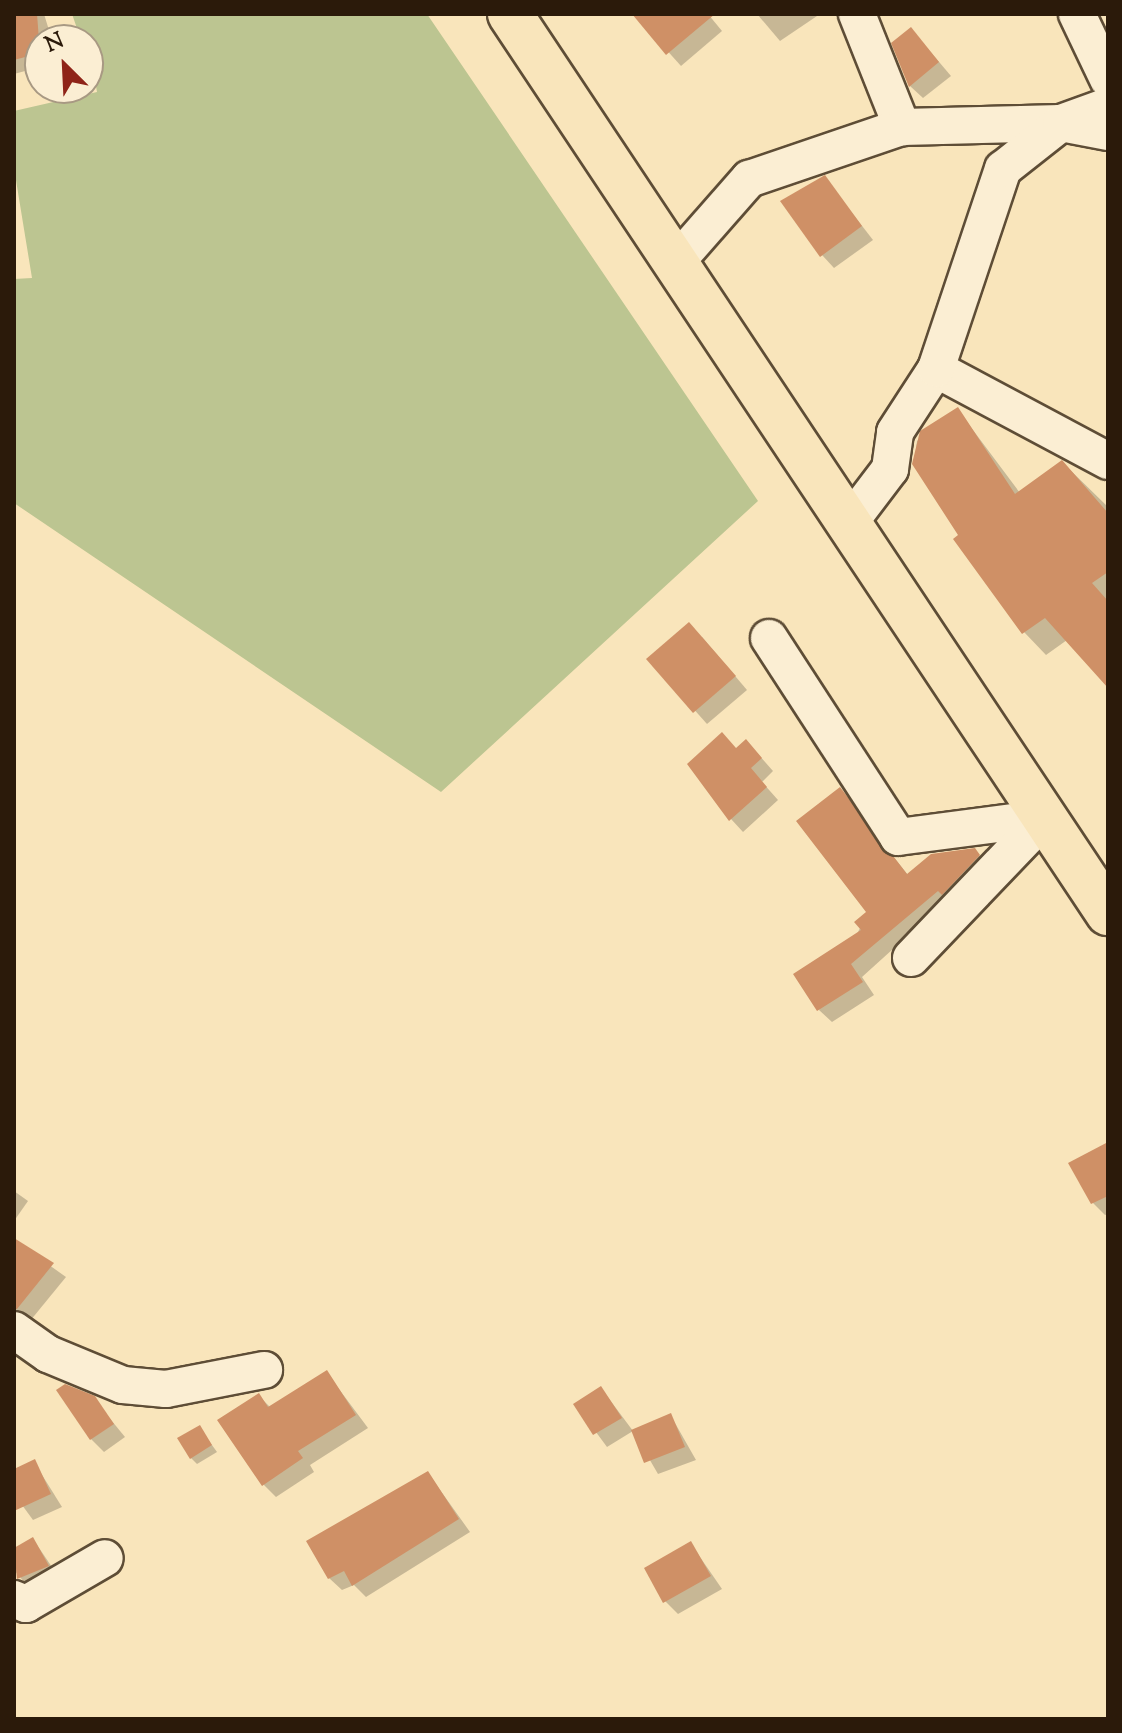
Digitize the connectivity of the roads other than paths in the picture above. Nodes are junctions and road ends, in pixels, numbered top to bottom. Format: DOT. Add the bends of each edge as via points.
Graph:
graph roads {
  1 [pos="510,14"];
  2 [pos="857,14"];
  3 [pos="1077,14"];
  4 [pos="1108,79"];
  5 [pos="1108,106"];
  6 [pos="1061,123"];
  7 [pos="902,127"];
  8 [pos="1108,132"];
  9 [pos="676,262"];
  10 [pos="936,369"];
  11 [pos="1108,461"];
  12 [pos="849,523"];
  13 [pos="769,638"];
  14 [pos="1045,818"];
  15 [pos="1108,913"];
  16 [pos="911,958"];
  17 [pos="14,1330"];
  18 [pos="264,1370"];
  19 [pos="105,1558"];
  20 [pos="14,1599"];
  1 -- 9 [label="main road"];
  2 -- 7 [label="street"];
  3 -- 4 [label="street"];
  5 -- 6 [label="street"];
  6 -- 7 [label="street"];
  6 -- 8 [label="street"];
  6 -- 10 [label="street" via="1003,169"];
  7 -- 9 [label="street" via="749,179"];
  9 -- 12 [label="main road"];
  10 -- 11 [label="street"];
  10 -- 12 [label="street" via="895,432 890,469"];
  12 -- 14 [label="main road"];
  13 -- 14 [label="street" via="898,837"];
  14 -- 15 [label="main road"];
  14 -- 16 [label="street"];
  17 -- 18 [label="street" via="48,1354 123,1385 166,1389"];
  19 -- 20 [label="street" via="26,1604"];
}
